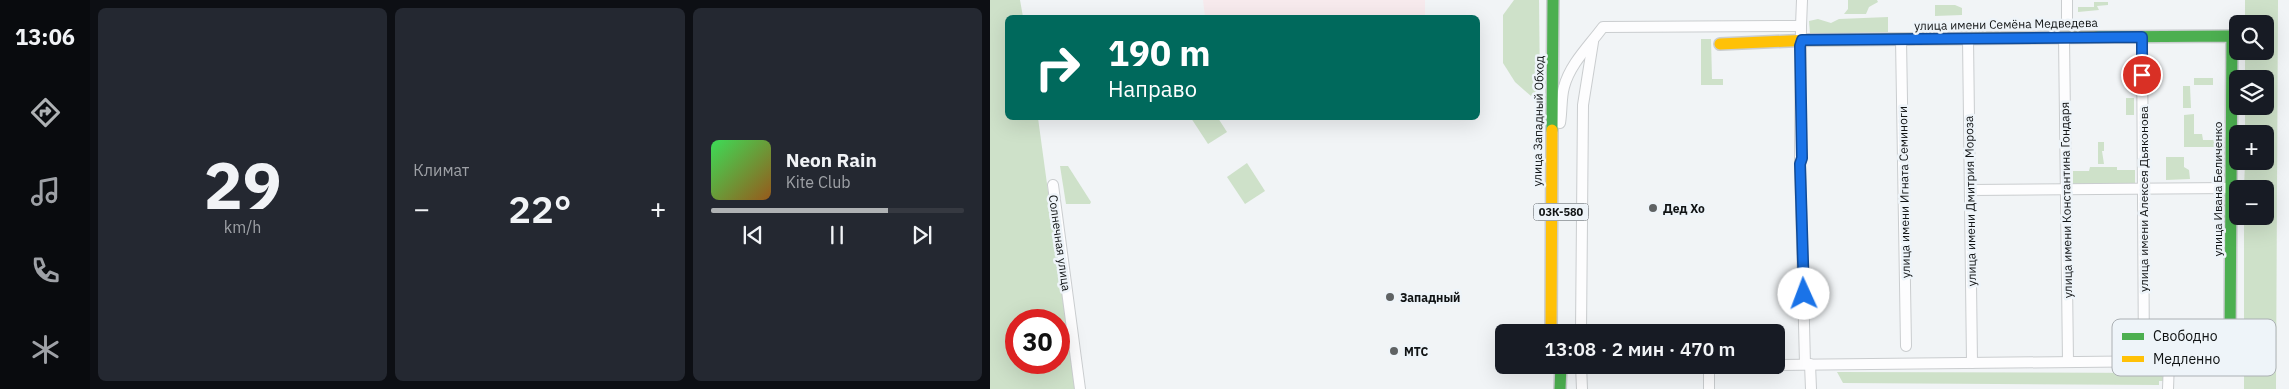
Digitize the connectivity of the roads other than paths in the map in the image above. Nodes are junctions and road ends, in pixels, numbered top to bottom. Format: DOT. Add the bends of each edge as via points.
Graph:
graph roads {
  1 [pos="1553,0"];
  2 [pos="1560,0"];
  3 [pos="1802,0"];
  4 [pos="2067,0"];
  5 [pos="2067,20"];
  6 [pos="1801,26"];
  7 [pos="2229,36"];
  8 [pos="2064,37"];
  9 [pos="2142,37"];
  10 [pos="1968,38"];
  11 [pos="1901,39"];
  12 [pos="1802,40"];
  13 [pos="1593,41"];
  14 [pos="1720,44"];
  15 [pos="2232,60"];
  16 [pos="1560,123"];
  17 [pos="2231,180"];
  18 [pos="1052,185"];
  19 [pos="2229,188"];
  20 [pos="2066,189"];
  21 [pos="2143,189"];
  22 [pos="1970,190"];
  23 [pos="2231,225"];
  24 [pos="2144,319"];
  25 [pos="2230,319"];
  26 [pos="1551,324"];
  27 [pos="1561,324"];
  28 [pos="1582,324"];
  29 [pos="1906,346"];
  30 [pos="2068,362"];
  31 [pos="2112,362"];
  32 [pos="1972,363"];
  33 [pos="1808,364"];
  34 [pos="1785,365"];
  35 [pos="1551,374"];
  36 [pos="1561,374"];
  37 [pos="1581,374"];
  38 [pos="1709,374"];
  39 [pos="2168,376"];
  40 [pos="1080,389"];
  41 [pos="1551,389"];
  42 [pos="1560,389"];
  43 [pos="1582,389"];
  44 [pos="1709,389"];
  45 [pos="1811,389"];
  46 [pos="2168,389"];
  1 -- 26 [label="main road, улица Западный Обход / 03К-580"];
  2 -- 16 [label="main road, улица Западный Обход / 03К-580"];
  3 -- 6 [label="street"];
  4 -- 5 [label="street"];
  6 -- 12 [label="street"];
  6 -- 13 [label="street" via="1602,27"];
  7 -- 9 [label="main road, улица имени Семёна Медведева"];
  8 -- 9 [label="main road, улица имени Семёна Медведева"];
  8 -- 10 [label="main road, улица имени Семёна Медведева"];
  8 -- 20 [label="street, улица имени Константина Гондаря"];
  9 -- 21 [label="street, улица имени Алексея Дьяконова"];
  10 -- 11 [label="main road, улица имени Семёна Медведева"];
  10 -- 22 [label="street, улица имени Дмитрия Мороза"];
  11 -- 12 [label="main road, улица имени Семёна Медведева"];
  11 -- 29 [label="street, улица имени Игната Семиноги"];
  12 -- 14 [label="main road, улица имени Семёна Медведева"];
  12 -- 33 [label="street" via="1800,164"];
  13 -- 16 [label="street" via="1567,76"];
  13 -- 28 [label="street" via="1583,104"];
  15 -- 17 [label="main road, улица Ивана Беличенко"];
  16 -- 27 [label="main road, улица Западный Обход / 03К-580"];
  18 -- 40 [label="street, Солнечная улица"];
  19 -- 21 [label="street"];
  20 -- 21 [label="street"];
  20 -- 22 [label="street"];
  20 -- 30 [label="street, улица имени Константина Гондаря"];
  21 -- 24 [label="street, улица имени Алексея Дьяконова"];
  22 -- 32 [label="street, улица имени Дмитрия Мороза"];
  23 -- 25 [label="main road, улица Ивана Беличенко"];
  30 -- 31 [label="street"];
  30 -- 32 [label="street"];
  32 -- 33 [label="street"];
  33 -- 34 [label="street"];
  33 -- 45 [label="street"];
  35 -- 41 [label="main road"];
  36 -- 42 [label="main road"];
  37 -- 43 [label="street"];
  38 -- 44 [label="street"];
  39 -- 46 [label="street"];
}
